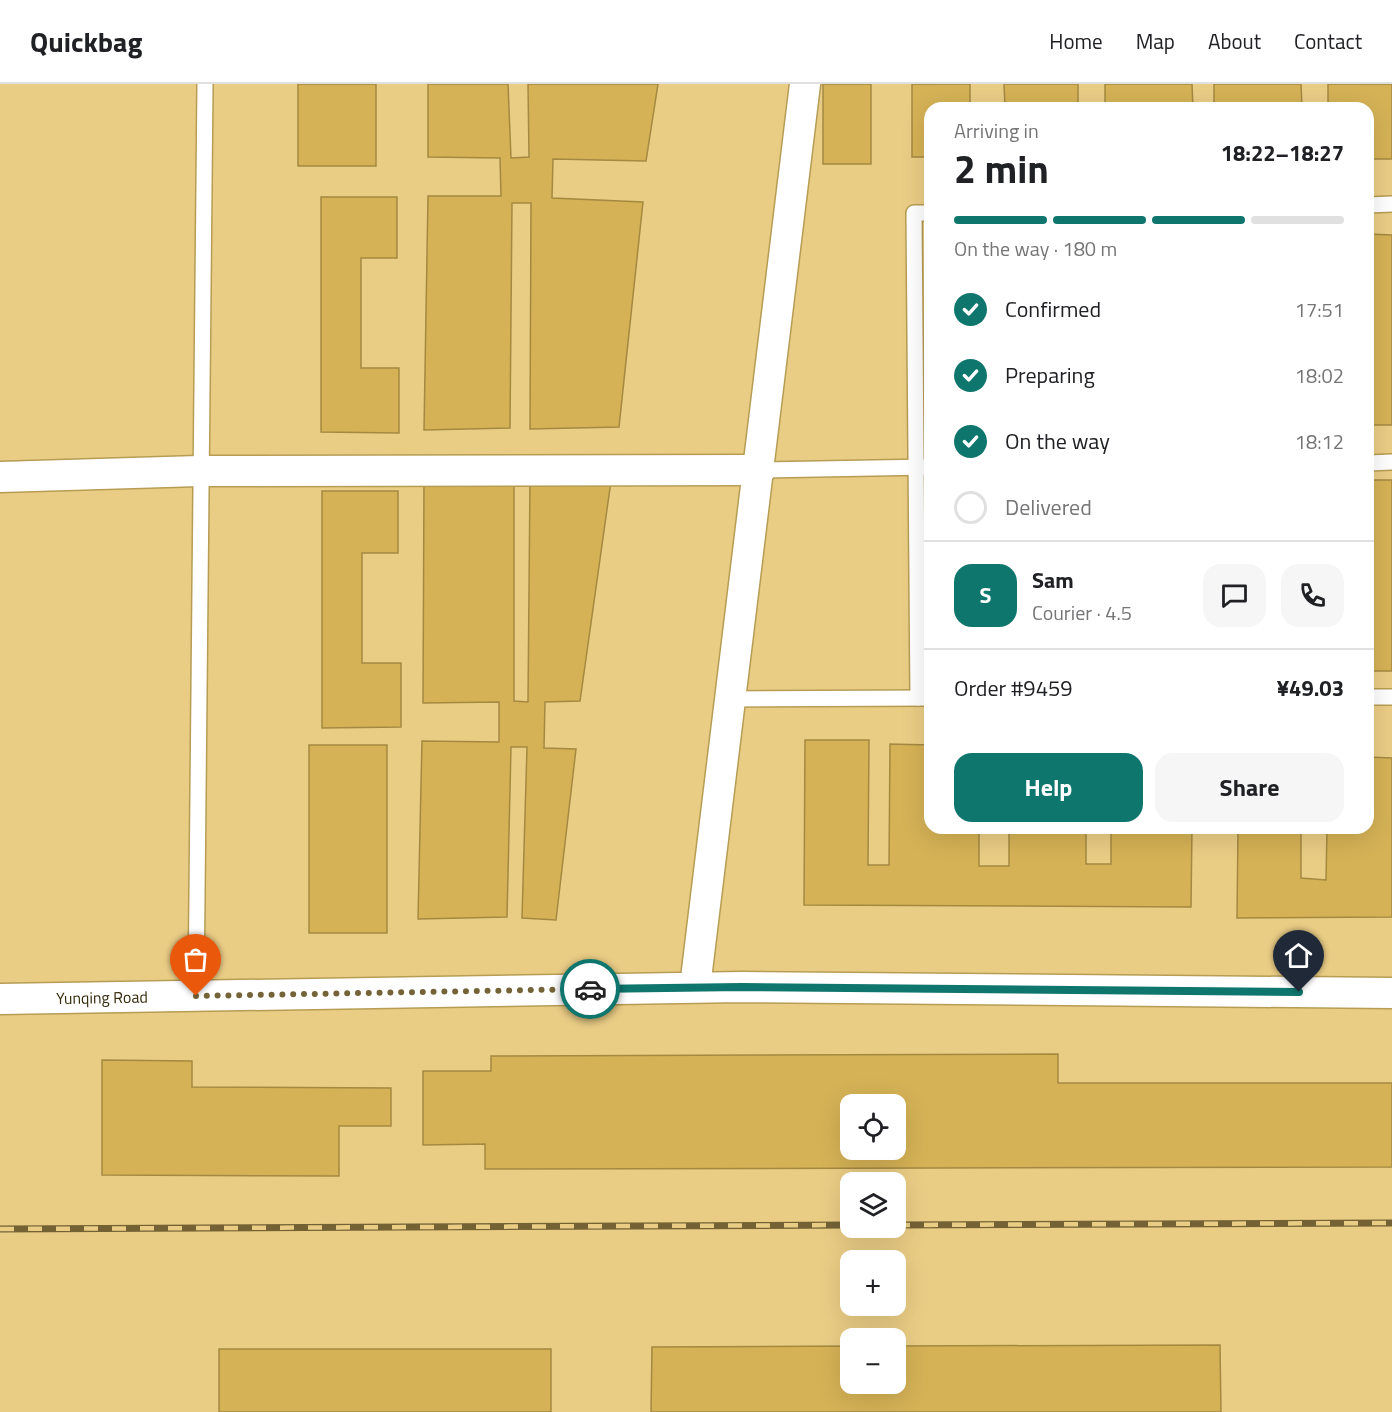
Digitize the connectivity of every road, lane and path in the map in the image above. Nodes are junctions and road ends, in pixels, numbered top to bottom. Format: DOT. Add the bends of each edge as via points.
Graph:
graph roads {
  1 [pos="205,84"];
  2 [pos="805,84"];
  3 [pos="1374,204"];
  4 [pos="1392,204"];
  5 [pos="924,213"];
  6 [pos="1374,462"];
  7 [pos="1392,462"];
  8 [pos="923,468"];
  9 [pos="759,470"];
  10 [pos="199,471"];
  11 [pos="0,477"];
  12 [pos="1392,696"];
  13 [pos="1374,697"];
  14 [pos="924,698"];
  15 [pos="731,699"];
  16 [pos="695,987"];
  17 [pos="1392,993"];
  18 [pos="196,996"];
  19 [pos="0,999"];
  1 -- 10 [label="lane"];
  2 -- 9 [label="street"];
  3 -- 4 [label="lane"];
  5 -- 8 [label="lane" via="914,213"];
  6 -- 7 [label="lane"];
  8 -- 9 [label="lane"];
  8 -- 14 [label="lane"];
  9 -- 10 [label="street"];
  9 -- 15 [label="street"];
  10 -- 11 [label="street"];
  10 -- 18 [label="lane"];
  12 -- 13 [label="lane"];
  14 -- 15 [label="lane"];
  15 -- 16 [label="street"];
  16 -- 17 [label="street, Yunqing Road"];
  16 -- 18 [label="street, Yunqing Road"];
  18 -- 19 [label="street, Yunqing Road"];
}
